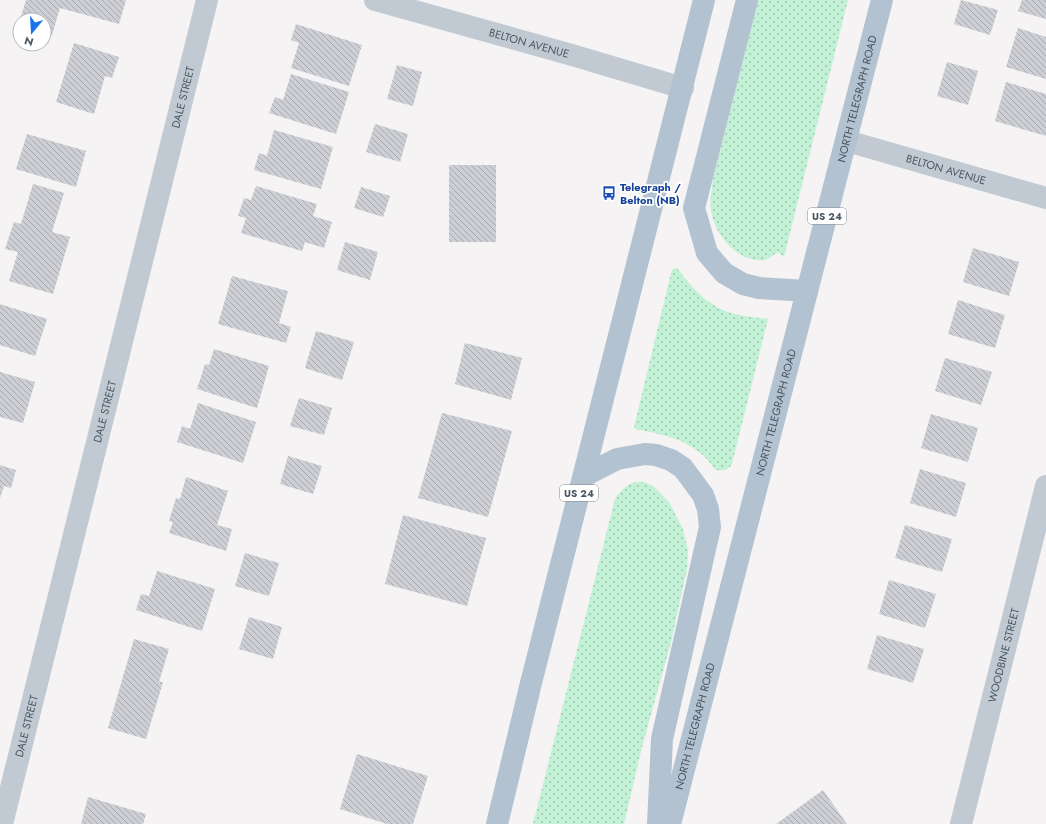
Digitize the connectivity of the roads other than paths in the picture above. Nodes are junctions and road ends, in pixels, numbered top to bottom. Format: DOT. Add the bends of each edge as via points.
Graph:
graph roads {
  1 [pos="207,0"];
  2 [pos="375,0"];
  3 [pos="704,0"];
  4 [pos="747,0"];
  5 [pos="882,0"];
  6 [pos="683,88"];
  7 [pos="847,141"];
  8 [pos="1046,198"];
  9 [pos="807,291"];
  10 [pos="584,476"];
  11 [pos="1046,486"];
  12 [pos="2,824"];
  13 [pos="497,824"];
  14 [pos="658,824"];
  15 [pos="670,824"];
  16 [pos="961,824"];
  1 -- 12 [label="street, DALE STREET"];
  2 -- 6 [label="street, BELTON AVENUE"];
  3 -- 6 [label="main road, US 24"];
  4 -- 9 [label="main road" via="694,208 707,254 724,273 743,284 759,288"];
  5 -- 7 [label="main road, NORTH TELEGRAPH ROAD / US 24"];
  6 -- 10 [label="main road, US 24"];
  7 -- 8 [label="street, BELTON AVENUE"];
  7 -- 9 [label="main road, NORTH TELEGRAPH ROAD / US 24"];
  9 -- 15 [label="main road, NORTH TELEGRAPH ROAD / US 24"];
  10 -- 13 [label="main road, US 24"];
  10 -- 14 [label="main road" via="617,459 645,454 656,456 671,460 683,468 703,495 708,509 710,526 662,739"];
  11 -- 16 [label="street, WOODBINE STREET"];
}
